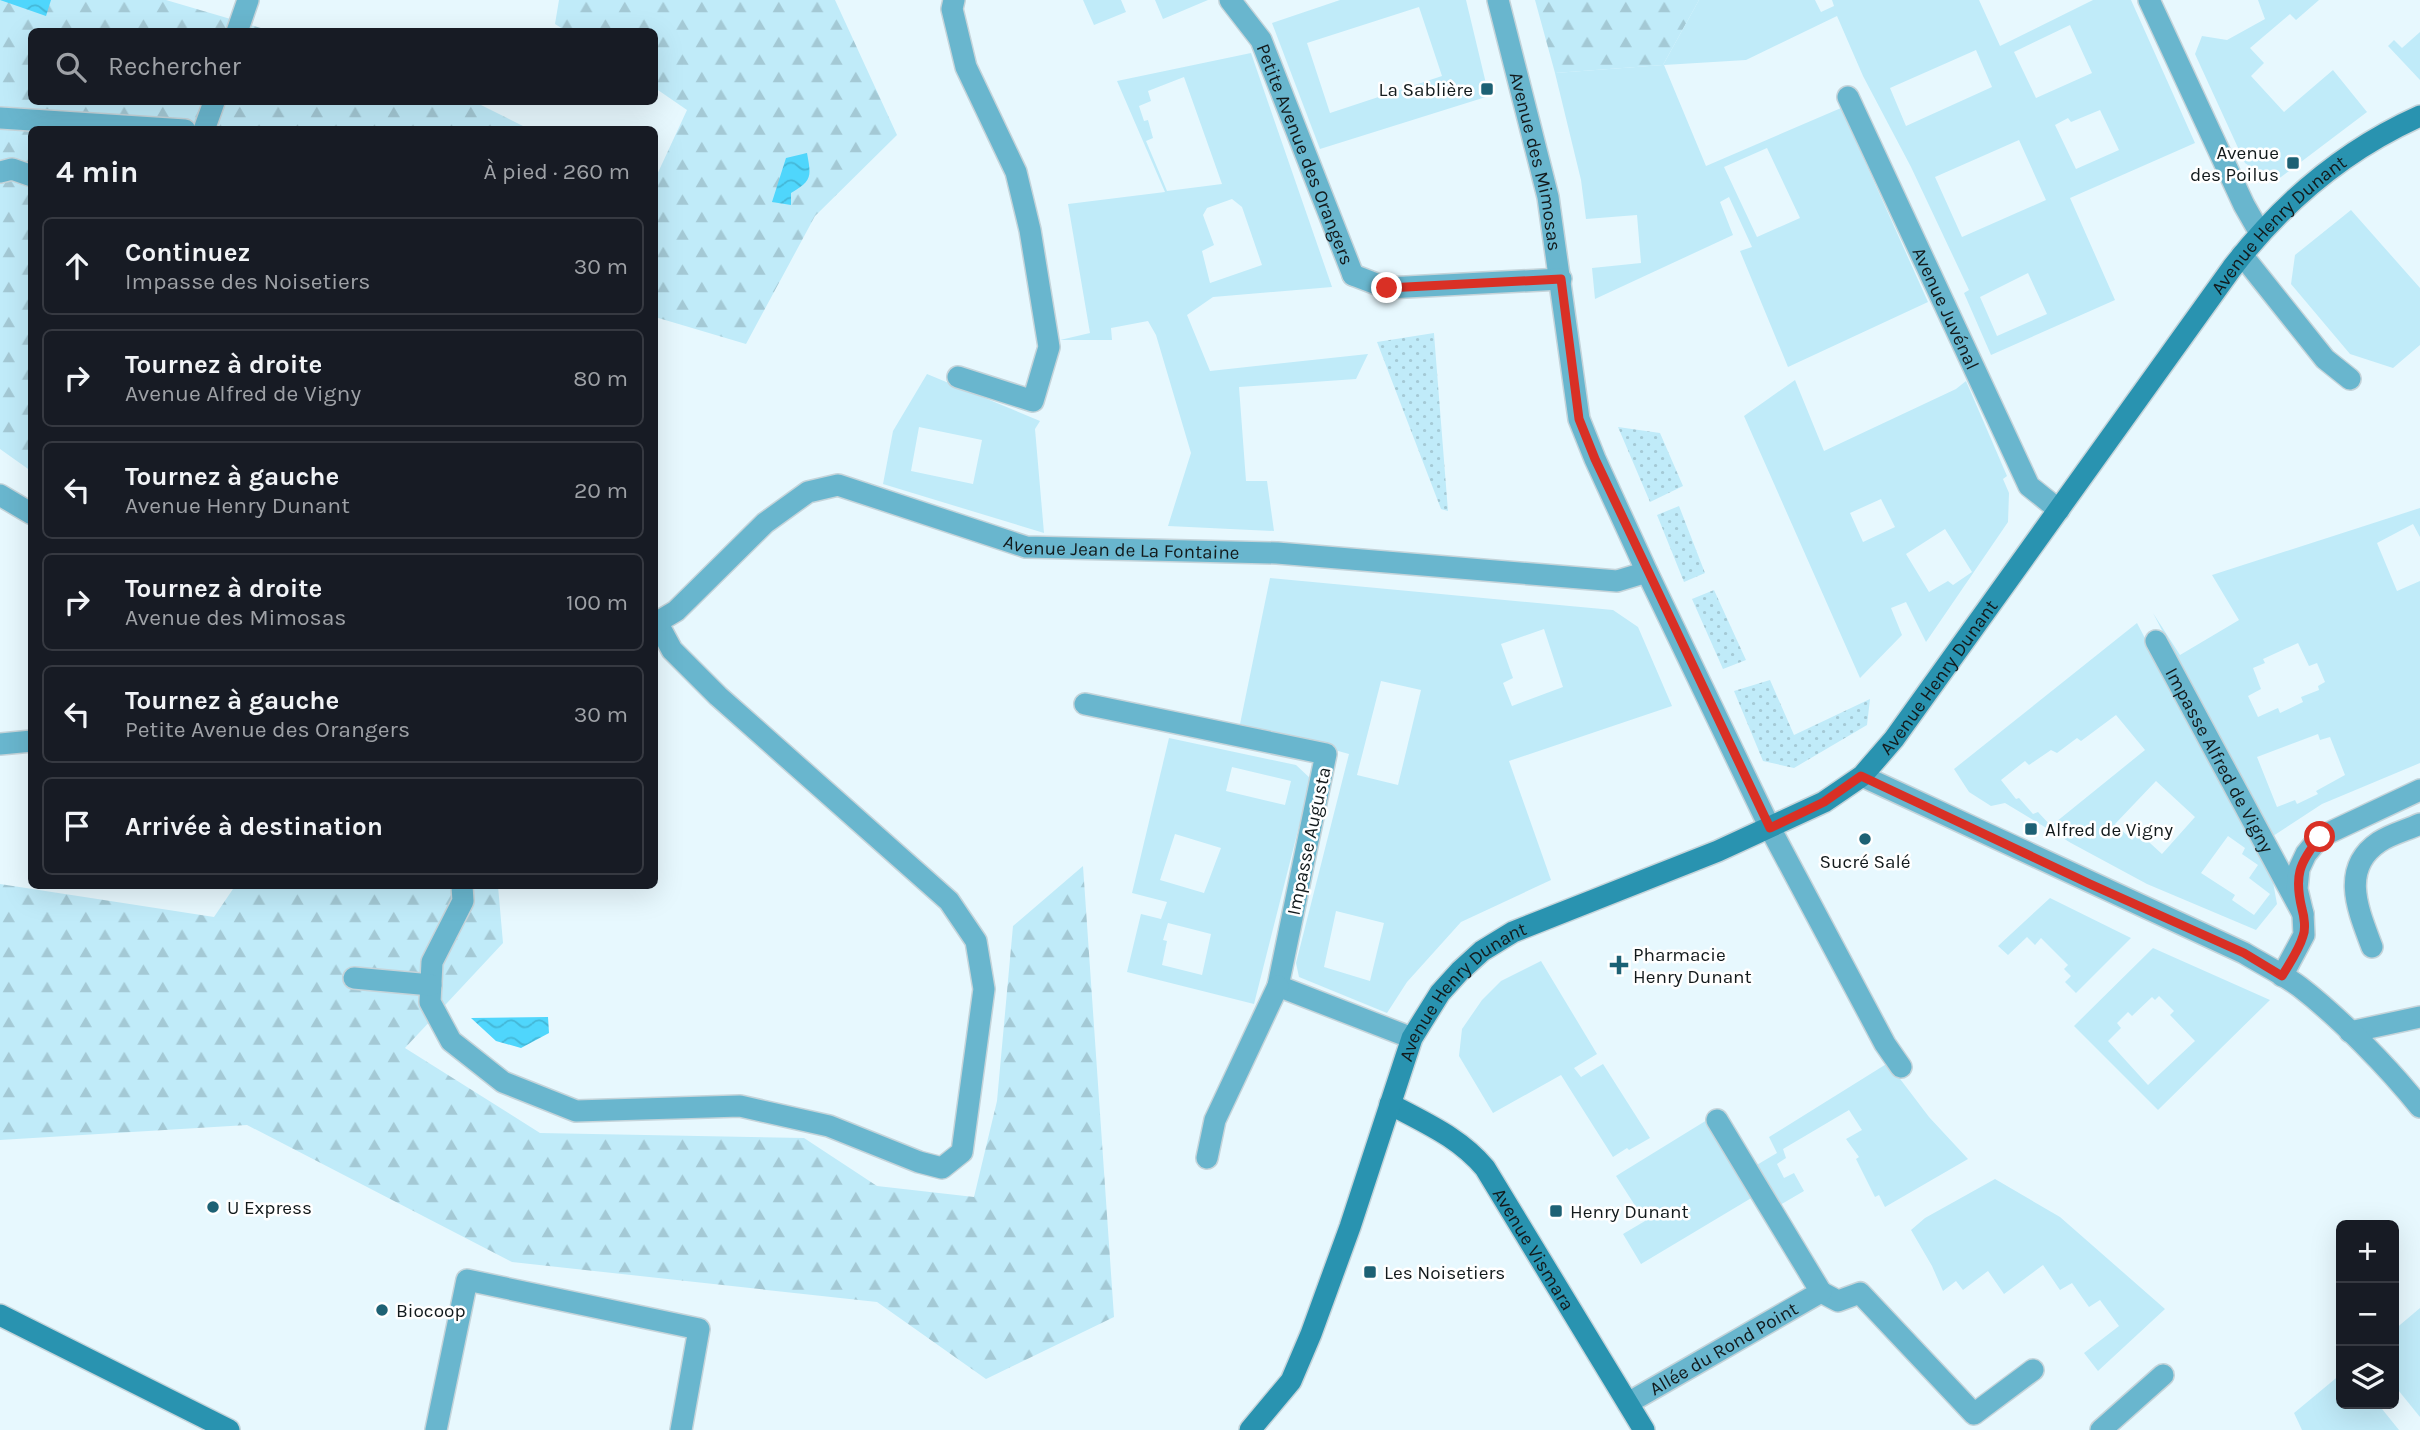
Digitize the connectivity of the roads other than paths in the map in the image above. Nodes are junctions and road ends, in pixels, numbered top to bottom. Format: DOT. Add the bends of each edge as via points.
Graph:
graph roads {
  1 [pos="248,0"];
  2 [pos="954,0"];
  3 [pos="1230,0"];
  4 [pos="1498,0"];
  5 [pos="2149,0"];
  6 [pos="238,28"];
  7 [pos="1848,97"];
  8 [pos="213,105"];
  9 [pos="2420,116"];
  10 [pos="0,118"];
  11 [pos="123,126"];
  12 [pos="205,126"];
  13 [pos="0,172"];
  14 [pos="28,175"];
  15 [pos="2260,233"];
  16 [pos="2242,255"];
  17 [pos="1561,279"];
  18 [pos="958,377"];
  19 [pos="2350,379"];
  20 [pos="0,495"];
  21 [pos="2059,510"];
  22 [pos="28,512"];
  23 [pos="1647,572"];
  24 [pos="658,623"];
  25 [pos="658,627"];
  26 [pos="2156,641"];
  27 [pos="1085,704"];
  28 [pos="28,741"];
  29 [pos="0,744"];
  30 [pos="1861,776"];
  31 [pos="2420,790"];
  32 [pos="2420,824"];
  33 [pos="1770,828"];
  34 [pos="462,889"];
  35 [pos="2303,914"];
  36 [pos="2372,947"];
  37 [pos="2282,976"];
  38 [pos="354,978"];
  39 [pos="431,985"];
  40 [pos="1278,986"];
  41 [pos="2420,1017"];
  42 [pos="2350,1032"];
  43 [pos="1412,1038"];
  44 [pos="1901,1067"];
  45 [pos="1390,1104"];
  46 [pos="2420,1107"];
  47 [pos="1717,1121"];
  48 [pos="1207,1158"];
  49 [pos="1821,1292"];
  50 [pos="0,1315"];
  51 [pos="2033,1370"];
  52 [pos="2163,1375"];
  53 [pos="1628,1403"];
  54 [pos="229,1430"];
  55 [pos="436,1430"];
  56 [pos="681,1430"];
  57 [pos="1250,1430"];
  58 [pos="1644,1430"];
  59 [pos="2101,1430"];
  1 -- 6 [label="street"];
  2 -- 18 [label="street" via="965,66 1016,172 1049,347 1033,401"];
  3 -- 17 [label="street, Petite Avenue des Orangers" via="1261,40 1353,275 1387,288"];
  4 -- 17 [label="street, Avenue des Mimosas" via="1548,197"];
  5 -- 15 [label="street"];
  7 -- 21 [label="street, Avenue Juvénal" via="2029,486"];
  8 -- 12 [label="street"];
  9 -- 15 [label="street, Avenue Henry Dunant" via="2335,165"];
  10 -- 11 [label="street"];
  13 -- 14 [label="street" via="12,169"];
  15 -- 16 [label="street, Avenue Henry Dunant"];
  16 -- 19 [label="street" via="2325,359"];
  16 -- 21 [label="street, Avenue Henry Dunant"];
  17 -- 23 [label="street, Avenue des Mimosas" via="1579,419"];
  20 -- 22 [label="street"];
  21 -- 30 [label="street, Avenue Henry Dunant" via="1894,739"];
  23 -- 24 [label="street, Avenue Jean de La Fontaine" via="1617,581 1277,553 1026,547 838,485 808,492 765,523 676,611"];
  23 -- 33 [label="street, Avenue des Mimosas"];
  25 -- 39 [label="street" via="672,650 718,696 949,901 976,942 984,989 962,1152 942,1168 829,1126 740,1106 576,1111 503,1082 451,1041 430,1002"];
  26 -- 35 [label="street, Impasse Alfred de Vigny"];
  27 -- 40 [label="street, Impasse Augusta" via="1326,754"];
  28 -- 29 [label="street"];
  30 -- 33 [label="street, Avenue Henry Dunant" via="1824,802"];
  30 -- 37 [label="street" via="2244,953"];
  31 -- 35 [label="street" via="2320,837 2299,869 2297,889"];
  32 -- 36 [label="street" via="2379,842 2365,856 2354,878 2356,904"];
  33 -- 43 [label="street, Avenue Henry Dunant" via="1513,932 1460,971 1433,1002"];
  33 -- 44 [label="street, Avenue des Mimosas"];
  34 -- 39 [label="street" via="463,901 432,962"];
  35 -- 37 [label="street" via="2304,935"];
  37 -- 42 [label="street"];
  38 -- 39 [label="street"];
  40 -- 43 [label="street"];
  40 -- 48 [label="street" via="1215,1120"];
  41 -- 42 [label="street"];
  42 -- 46 [label="street"];
  43 -- 45 [label="street, Avenue Henry Dunant"];
  45 -- 53 [label="street, Avenue Vismara" via="1449,1135 1485,1168"];
  45 -- 57 [label="street, Avenue Henry Dunant" via="1350,1227 1291,1381"];
  47 -- 49 [label="street, Allée du Rond Point"];
  49 -- 51 [label="street, Allée du Rond Point" via="1838,1301 1860,1293 1974,1414"];
  49 -- 53 [label="street, Allée du Rond Point"];
  50 -- 54 [label="street"];
  52 -- 59 [label="street"];
  53 -- 58 [label="street, Avenue Vismara"];
  55 -- 56 [label="street" via="467,1280 699,1329"];
}
